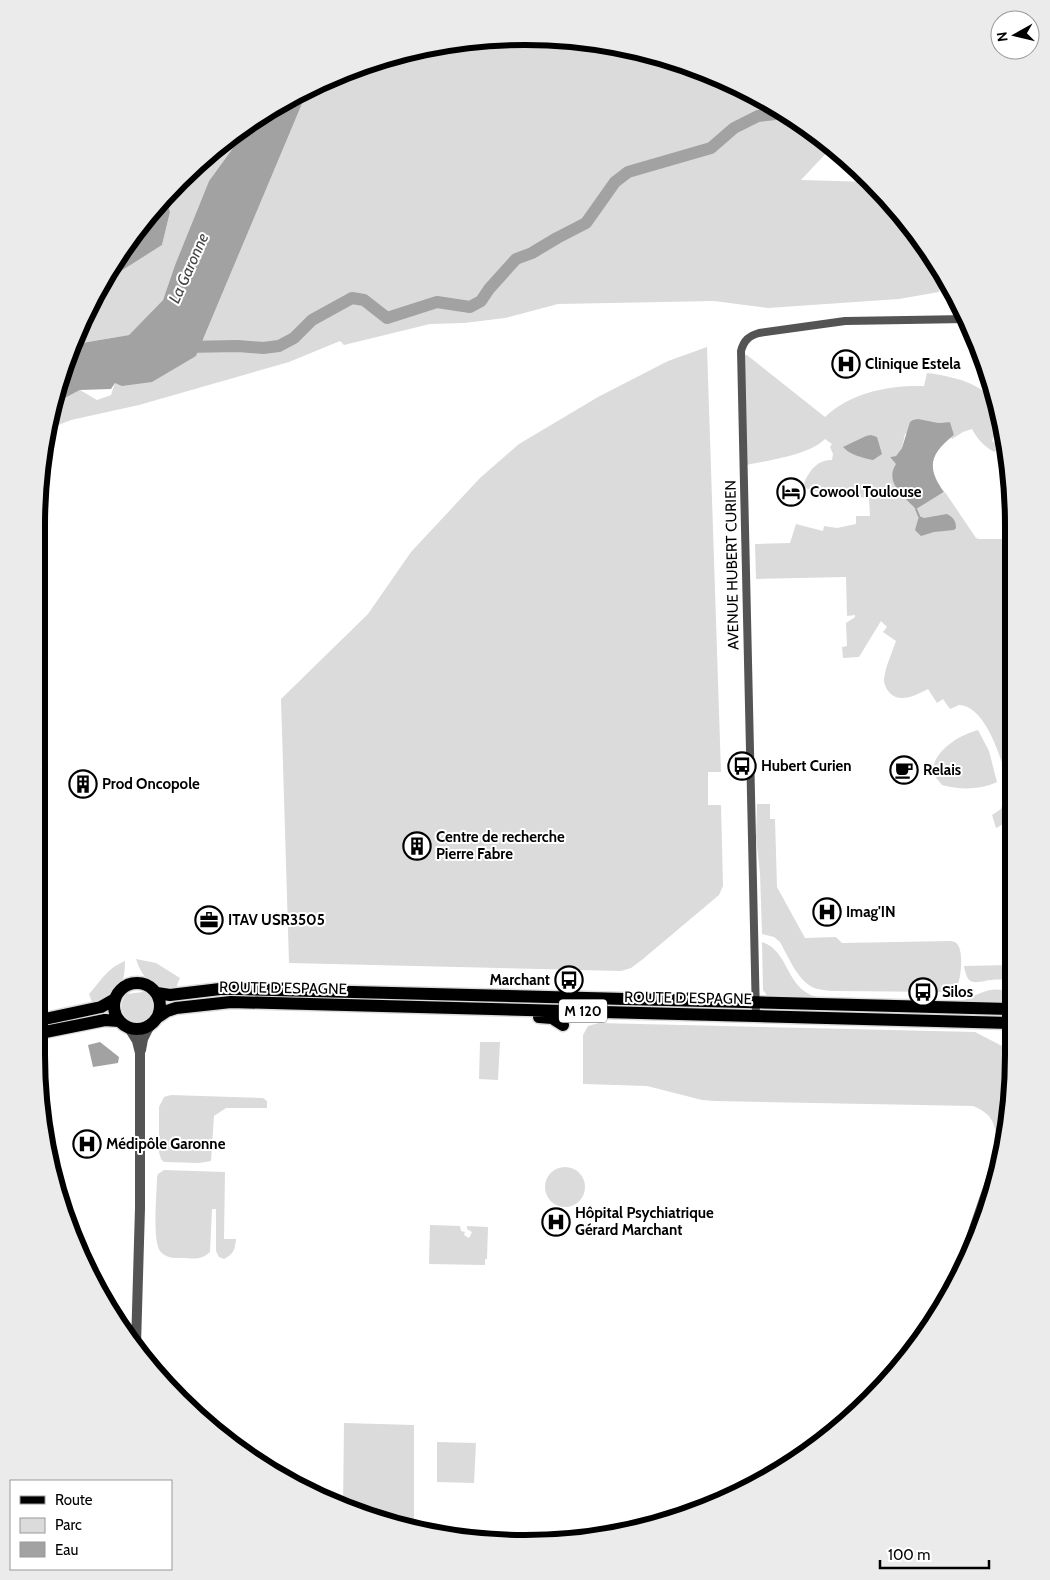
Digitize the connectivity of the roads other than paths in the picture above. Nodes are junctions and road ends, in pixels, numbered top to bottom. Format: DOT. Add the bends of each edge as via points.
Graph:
graph roads {
  1 [pos="958,319"];
  2 [pos="157,993"];
  3 [pos="115,999"];
  4 [pos="756,1009"];
  5 [pos="1005,1009"];
  6 [pos="487,1010"];
  7 [pos="158,1017"];
  8 [pos="45,1019"];
  9 [pos="1005,1023"];
  10 [pos="124,1024"];
  11 [pos="563,1025"];
  12 [pos="149,1027"];
  13 [pos="45,1032"];
  14 [pos="140,1053"];
  15 [pos="136,1336"];
  1 -- 4 [label="street, AVENUE HUBERT CURIEN" via="845,321 759,333 748,338 742,346"];
  2 -- 3 [label="main road" via="137,983 123,988"];
  2 -- 4 [label="main road, ROUTE D'ESPAGNE / M 120" via="170,995 239,989"];
  2 -- 7 [label="main road" via="161,1008"];
  3 -- 8 [label="main road" via="101,1007"];
  3 -- 10 [label="main road" via="115,1010"];
  4 -- 5 [label="main road, ROUTE D'ESPAGNE / M 120"];
  4 -- 6 [label="main road, ROUTE D'ESPAGNE / M 120"];
  4 -- 9 [label="main road, ROUTE D'ESPAGNE / M 120"];
  6 -- 7 [label="main road, ROUTE D'ESPAGNE / M 120" via="224,1002 176,1008"];
  6 -- 11 [label="main road" via="552,1018"];
  7 -- 12 [label="main road"];
  10 -- 12 [label="main road" via="137,1030"];
  10 -- 13 [label="main road" via="105,1020"];
  10 -- 14 [label="street" via="137,1041"];
  12 -- 14 [label="street"];
  14 -- 15 [label="street"];
}
